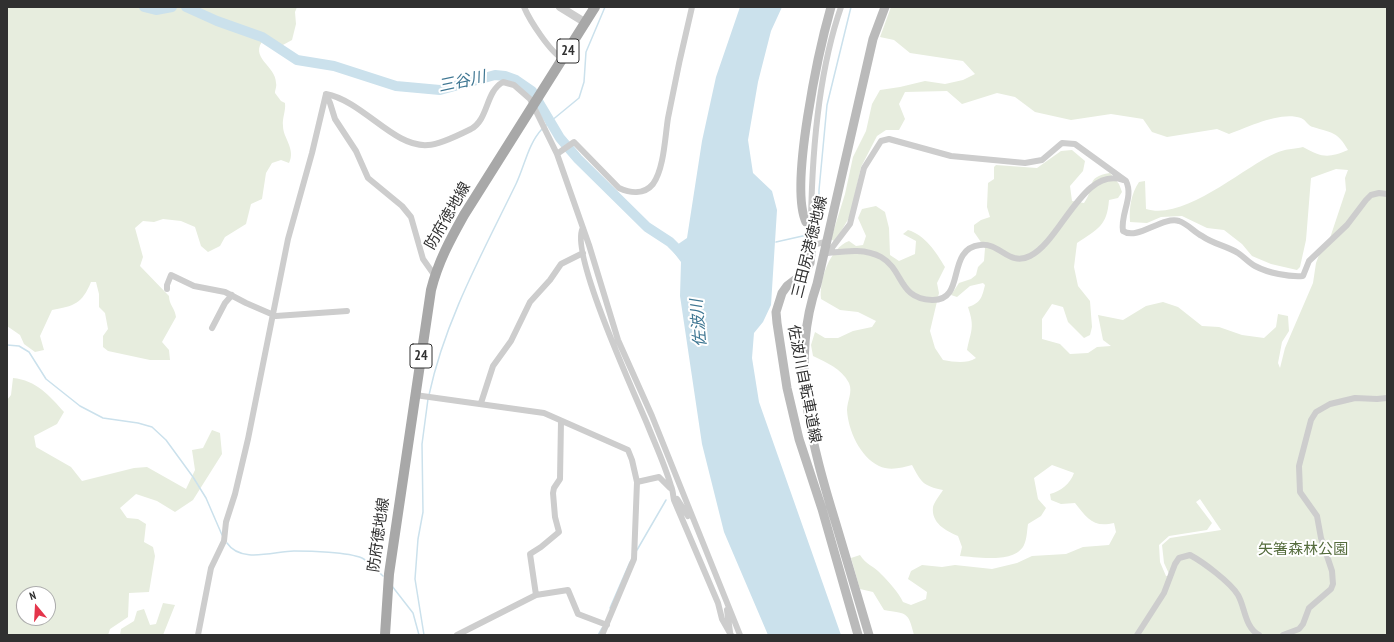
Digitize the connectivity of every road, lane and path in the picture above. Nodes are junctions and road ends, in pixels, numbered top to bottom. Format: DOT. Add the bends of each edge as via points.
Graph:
graph roads {
  1 [pos="524,7"];
  2 [pos="560,7"];
  3 [pos="595,7"];
  4 [pos="692,7"];
  5 [pos="831,7"];
  6 [pos="841,7"];
  7 [pos="885,7"];
  8 [pos="586,23"];
  9 [pos="563,59"];
  10 [pos="326,94"];
  11 [pos="536,101"];
  12 [pos="557,154"];
  13 [pos="1126,181"];
  14 [pos="1387,194"];
  15 [pos="811,225"];
  16 [pos="584,228"];
  17 [pos="811,242"];
  18 [pos="826,242"];
  19 [pos="583,253"];
  20 [pos="826,254"];
  21 [pos="435,276"];
  22 [pos="167,289"];
  23 [pos="232,295"];
  24 [pos="347,311"];
  25 [pos="273,314"];
  26 [pos="212,328"];
  27 [pos="415,395"];
  28 [pos="1387,398"];
  29 [pos="481,403"];
  30 [pos="562,421"];
  31 [pos="637,482"];
  32 [pos="673,492"];
  33 [pos="692,517"];
  34 [pos="844,553"];
  35 [pos="834,556"];
  36 [pos="536,595"];
  37 [pos="728,607"];
  38 [pos="605,624"];
  39 [pos="730,634"];
  40 [pos="198,635"];
  41 [pos="385,635"];
  42 [pos="457,635"];
  43 [pos="602,635"];
  44 [pos="740,635"];
  45 [pos="858,635"];
  46 [pos="869,635"];
  47 [pos="1137,635"];
  48 [pos="1259,635"];
  49 [pos="1283,635"];
  1 -- 9 [label="street" via="556,55"];
  2 -- 8 [label="street"];
  3 -- 8 [label="main road, 防府徳地線 / 24"];
  4 -- 12 [label="street" via="660,164 652,185 635,193 619,188 574,142"];
  5 -- 15 [label="main road, 佐波川自転車道線" via="816,72 803,161 801,195 806,222"];
  6 -- 15 [label="street" via="825,69 812,177"];
  7 -- 18 [label="main road, 三田尻港徳地線" via="873,39"];
  8 -- 9 [label="main road, 防府徳地線 / 24"];
  9 -- 11 [label="main road, 防府徳地線 / 24"];
  10 -- 11 [label="street" via="354,105 392,134 427,146 477,125 497,86 503,82 514,85"];
  10 -- 21 [label="street" via="335,119 356,151 368,178 402,206 411,217 424,259"];
  10 -- 25 [label="street" via="288,239"];
  11 -- 12 [label="street"];
  11 -- 21 [label="main road, 防府徳地線 / 24" via="445,248"];
  12 -- 16 [label="street"];
  13 -- 14 [label="street" via="1129,189 1122,225 1126,233 1178,221 1212,242 1238,253 1254,266 1300,276 1305,273 1312,257 1348,225 1371,195"];
  13 -- 20 [label="street" via="1114,177 1099,181 1083,195 1050,239 1030,256 1012,258 991,245 969,248 960,258 953,286 943,298 932,300 911,293 902,285 891,265 881,257 853,250"];
  13 -- 20 [label="street" via="1075,144 1062,143 1042,160 1025,163 951,156 885,139 881,141 864,168 850,224"];
  15 -- 17 [label="main road, 佐波川自転車道線"];
  16 -- 19 [label="street" via="581,236"];
  16 -- 33 [label="street" via="618,340 652,416"];
  17 -- 18 [label="street"];
  17 -- 35 [label="main road, 佐波川自転車道線" via="807,270 787,286 776,312 786,382 799,439"];
  18 -- 20 [label="main road, 三田尻港徳地線"];
  19 -- 29 [label="street" via="561,264 530,302 511,341 493,366"];
  19 -- 32 [label="street" via="607,331"];
  20 -- 34 [label="main road, 三田尻港徳地線" via="811,301 804,345 806,404 815,454"];
  21 -- 27 [label="main road, 防府徳地線 / 24"];
  22 -- 23 [label="street" via="171,275 194,286"];
  23 -- 25 [label="street"];
  23 -- 26 [label="street"];
  24 -- 25 [label="street" via="276,316"];
  25 -- 40 [label="street" via="248,439 226,522 224,542 211,568"];
  27 -- 29 [label="street"];
  27 -- 41 [label="main road, 防府徳地線 / 24" via="389,574"];
  28 -- 49 [label="street" via="1355,398 1330,404 1316,412 1311,420 1299,466 1300,492 1317,516 1332,571 1333,584 1331,589 1309,608 1299,629"];
  29 -- 30 [label="street" via="544,413"];
  30 -- 31 [label="street" via="628,450"];
  30 -- 36 [label="street" via="560,479 553,493 559,532 530,554"];
  31 -- 32 [label="street" via="659,477"];
  31 -- 38 [label="street" via="634,559"];
  32 -- 33 [label="street" via="689,517"];
  32 -- 39 [label="street" via="674,500"];
  33 -- 37 [label="street"];
  34 -- 35 [label="street"];
  34 -- 46 [label="main road, 三田尻港徳地線"];
  35 -- 45 [label="main road, 佐波川自転車道線"];
  36 -- 38 [label="street" via="568,590 578,614"];
  36 -- 42 [label="street"];
  37 -- 39 [label="street" via="726,610"];
  37 -- 44 [label="street"];
  38 -- 43 [label="street"];
  47 -- 48 [label="street" via="1164,593 1175,564 1179,558 1190,555 1232,588 1241,601 1251,628"];
}
